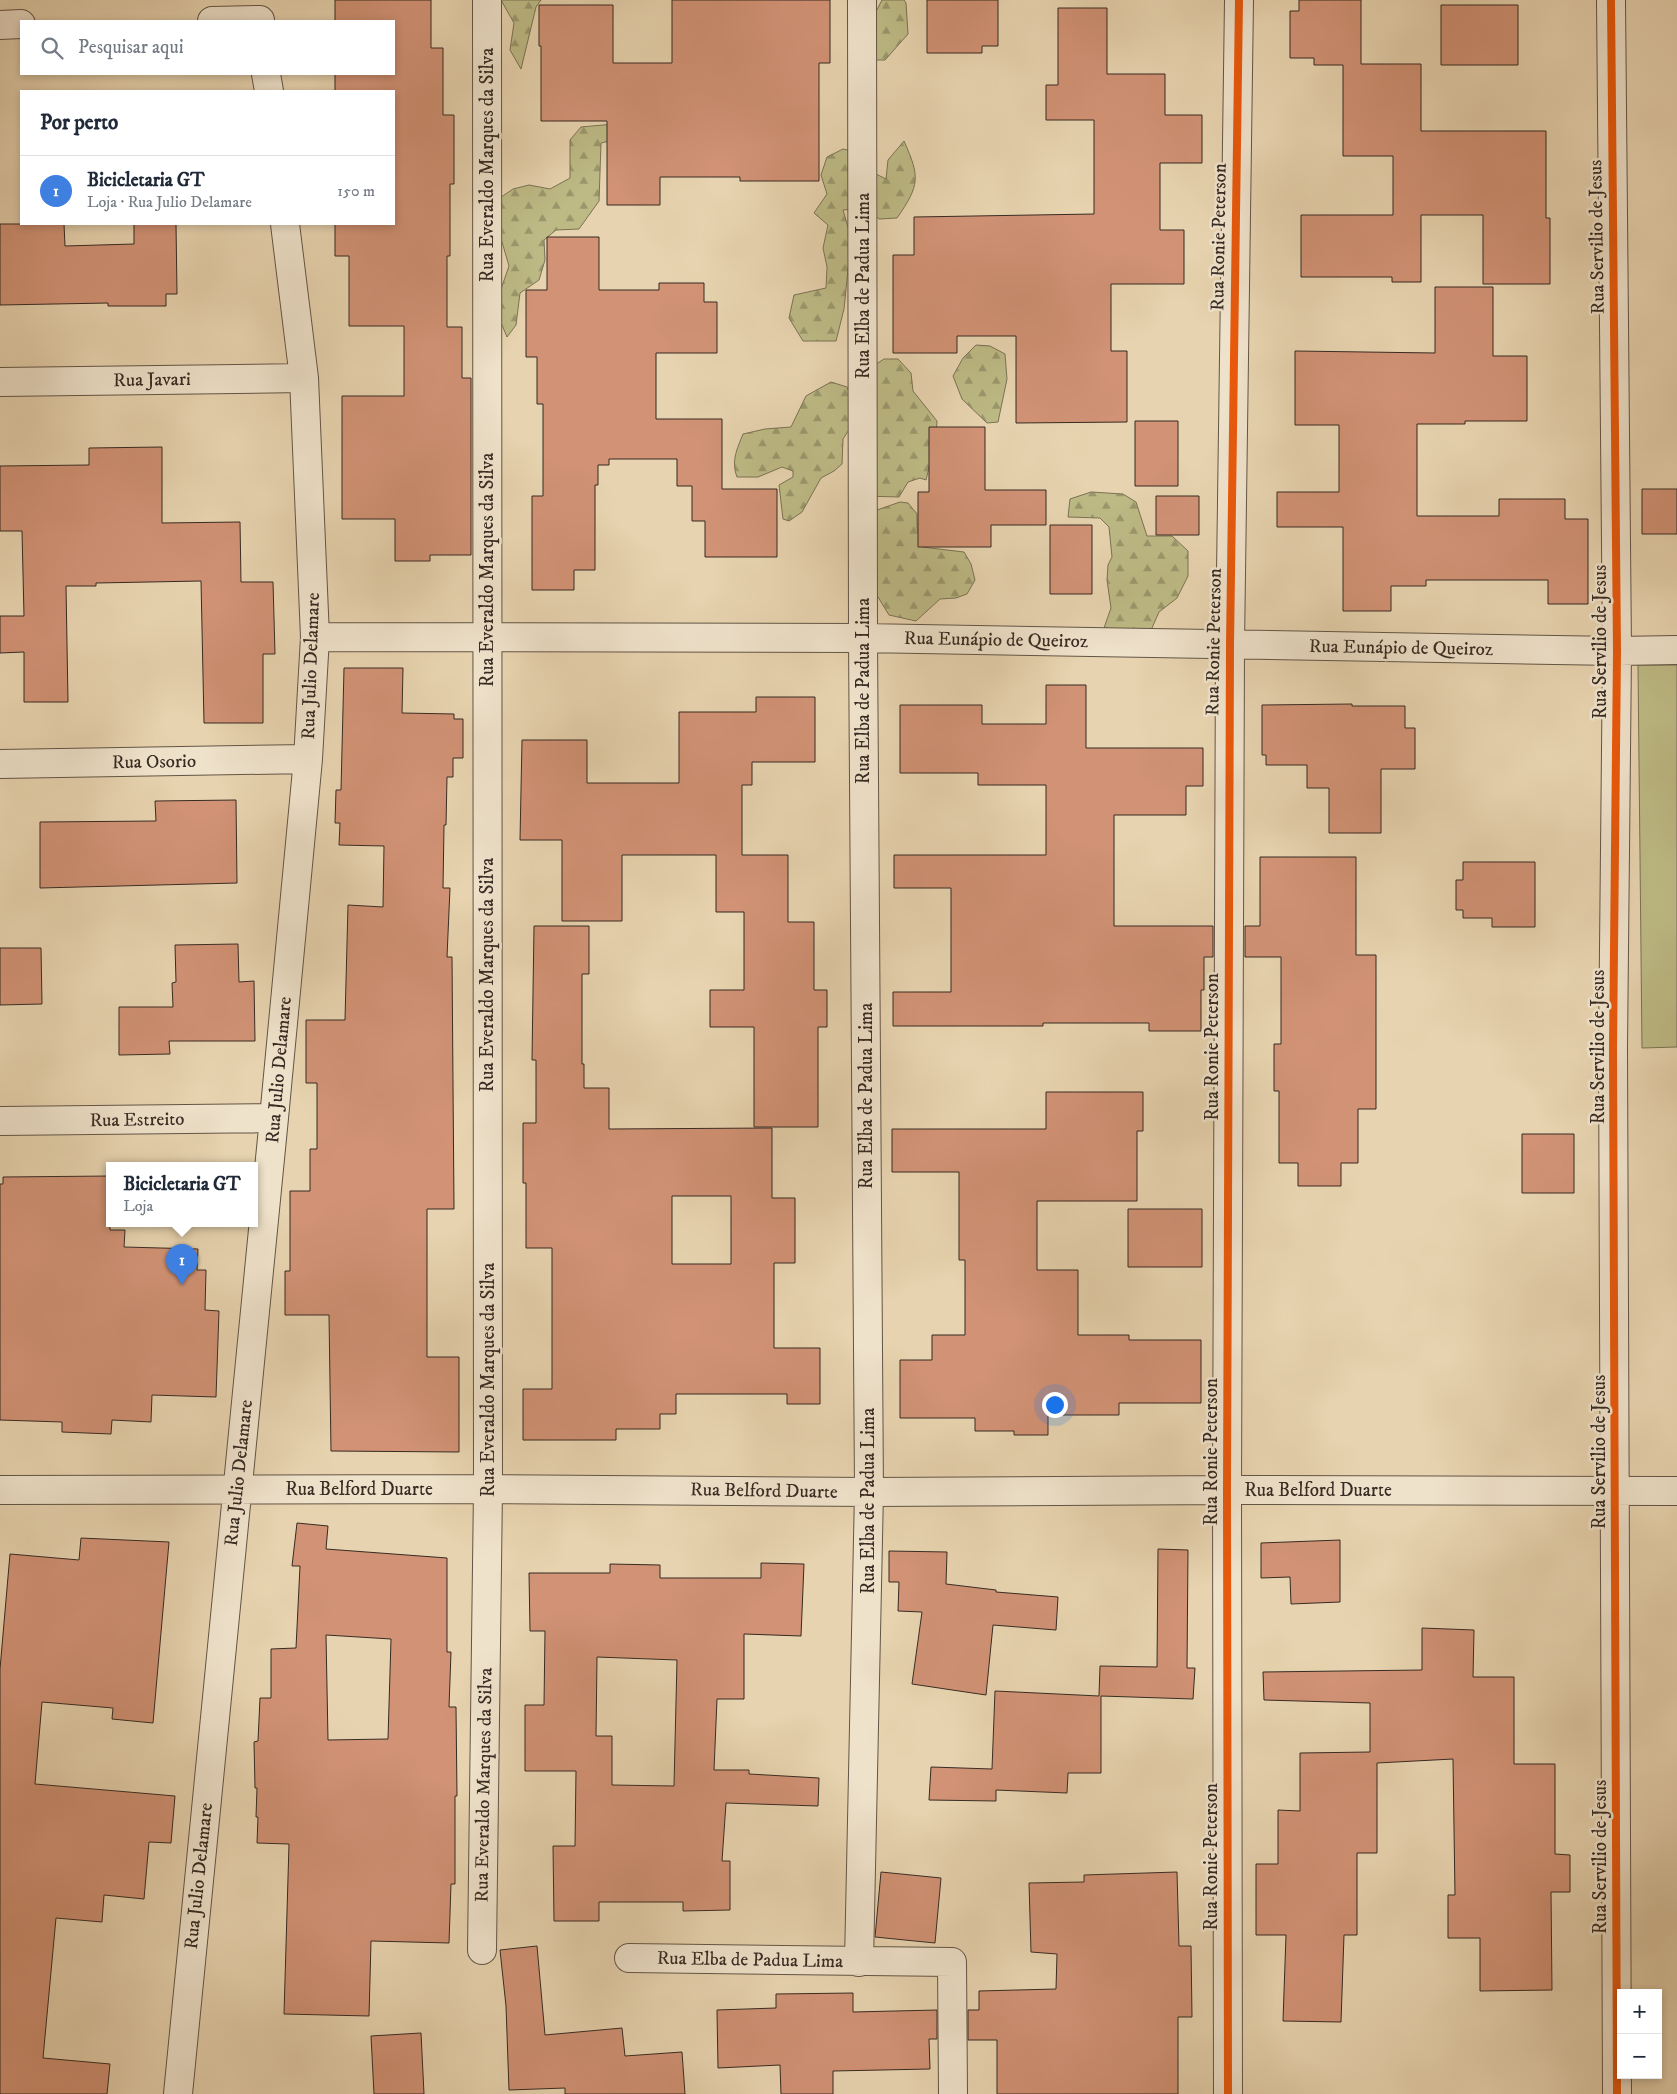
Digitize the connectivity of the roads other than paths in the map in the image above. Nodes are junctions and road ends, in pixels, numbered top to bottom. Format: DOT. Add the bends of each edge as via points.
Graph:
graph roads {
  1 [pos="487,0"];
  2 [pos="862,0"];
  3 [pos="1239,0"];
  4 [pos="1611,0"];
  5 [pos="259,14"];
  6 [pos="219,20"];
  7 [pos="20,24"];
  8 [pos="0,25"];
  9 [pos="266,75"];
  10 [pos="268,90"];
  11 [pos="285,225"];
  12 [pos="304,378"];
  13 [pos="0,382"];
  14 [pos="487,636"];
  15 [pos="315,637"];
  16 [pos="863,638"];
  17 [pos="1230,645"];
  18 [pos="1677,650"];
  19 [pos="1617,651"];
  20 [pos="308,759"];
  21 [pos="0,764"];
  22 [pos="274,1118"];
  23 [pos="0,1121"];
  24 [pos="488,1488"];
  25 [pos="237,1489"];
  26 [pos="0,1490"];
  27 [pos="1227,1490"];
  28 [pos="1615,1490"];
  29 [pos="1677,1491"];
  30 [pos="869,1492"];
  31 [pos="482,1950"];
  32 [pos="629,1958"];
  33 [pos="859,1962"];
  34 [pos="178,2094"];
  35 [pos="953,2094"];
  36 [pos="1228,2094"];
  37 [pos="1617,2094"];
  1 -- 14 [label="street, Rua Everaldo Marques da Silva"];
  2 -- 16 [label="street, Rua Elba de Padua Lima"];
  3 -- 17 [label="street, Rua Ronie Peterson"];
  4 -- 19 [label="street, Rua Servilio de Jesus"];
  5 -- 6 [label="street"];
  7 -- 8 [label="street"];
  9 -- 10 [label="street"];
  11 -- 12 [label="street, Rua Julio Delamare"];
  12 -- 13 [label="street, Rua Javari"];
  12 -- 15 [label="street, Rua Julio Delamare"];
  14 -- 15 [label="street, Rua Eunápio de Queiroz"];
  14 -- 16 [label="street, Rua Eunápio de Queiroz"];
  14 -- 24 [label="street, Rua Everaldo Marques da Silva"];
  15 -- 20 [label="street, Rua Julio Delamare"];
  16 -- 17 [label="street, Rua Eunápio de Queiroz"];
  16 -- 30 [label="street, Rua Elba de Padua Lima"];
  17 -- 19 [label="street, Rua Eunápio de Queiroz"];
  17 -- 27 [label="street, Rua Ronie Peterson"];
  18 -- 19 [label="street, Rua Eunápio de Queiroz"];
  19 -- 28 [label="street, Rua Servilio de Jesus"];
  20 -- 21 [label="street, Rua Osorio"];
  20 -- 22 [label="street, Rua Julio Delamare"];
  22 -- 23 [label="street, Rua Estreito"];
  22 -- 25 [label="street, Rua Julio Delamare"];
  24 -- 25 [label="street, Rua Belford Duarte"];
  24 -- 30 [label="street, Rua Belford Duarte"];
  24 -- 31 [label="street, Rua Everaldo Marques da Silva"];
  25 -- 26 [label="street, Rua Belford Duarte"];
  25 -- 34 [label="street, Rua Julio Delamare"];
  27 -- 28 [label="street, Rua Belford Duarte"];
  27 -- 30 [label="street, Rua Belford Duarte"];
  27 -- 36 [label="street, Rua Ronie Peterson"];
  28 -- 29 [label="street, Rua Belford Duarte"];
  28 -- 37 [label="street, Rua Servilio de Jesus"];
  30 -- 33 [label="street, Rua Elba de Padua Lima"];
  32 -- 33 [label="street, Rua Elba de Padua Lima"];
  33 -- 35 [label="street" via="952,1962"];
}
